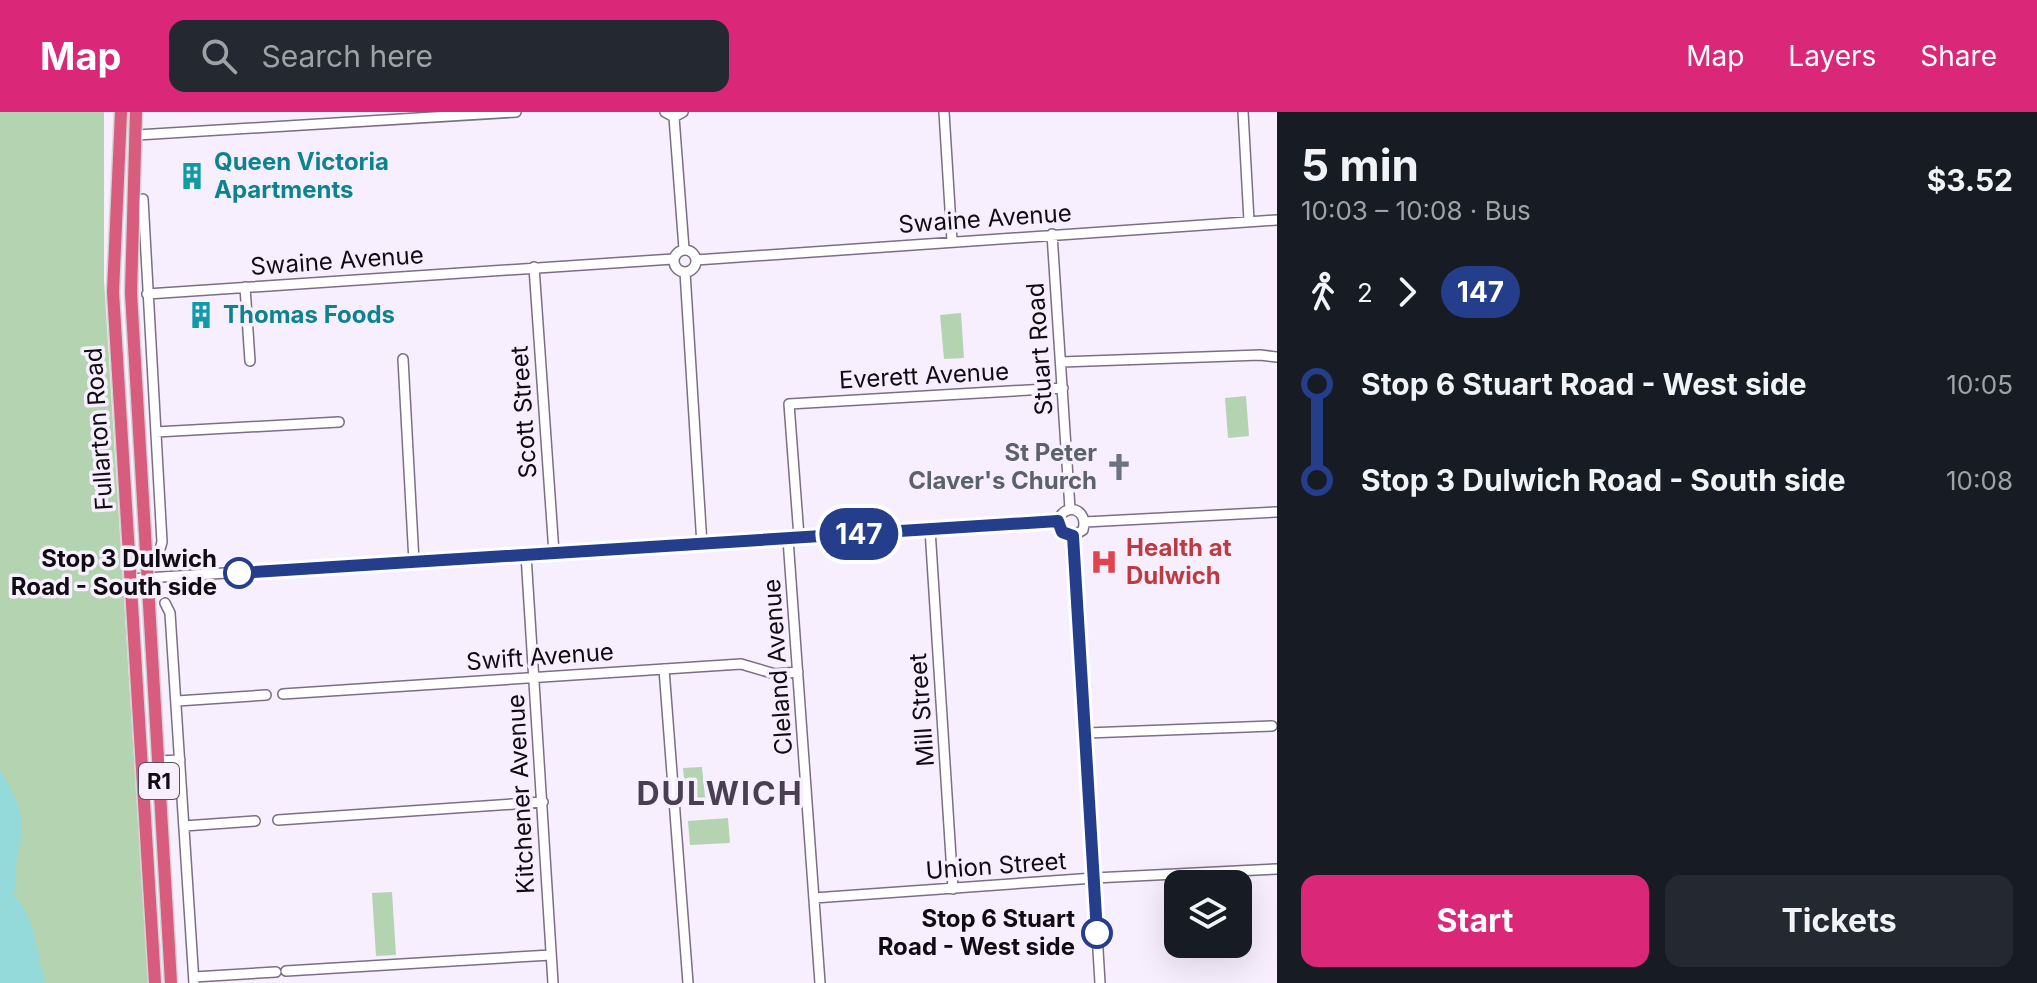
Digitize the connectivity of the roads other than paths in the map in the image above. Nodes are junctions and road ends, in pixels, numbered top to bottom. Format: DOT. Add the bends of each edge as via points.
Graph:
graph roads {
  1 [pos="121,112"];
  2 [pos="136,112"];
  3 [pos="516,112"];
  4 [pos="944,112"];
  5 [pos="1243,112"];
  6 [pos="674,114"];
  7 [pos="137,135"];
  8 [pos="121,137"];
  9 [pos="143,199"];
  10 [pos="1277,220"];
  11 [pos="1249,221"];
  12 [pos="1052,234"];
  13 [pos="952,241"];
  14 [pos="684,249"];
  15 [pos="673,259"];
  16 [pos="696,260"];
  17 [pos="534,267"];
  18 [pos="685,272"];
  19 [pos="245,287"];
  20 [pos="147,294"];
  21 [pos="134,344"];
  22 [pos="150,344"];
  23 [pos="116,346"];
  24 [pos="1277,357"];
  25 [pos="403,359"];
  26 [pos="250,361"];
  27 [pos="1061,362"];
  28 [pos="1063,388"];
  29 [pos="339,422"];
  30 [pos="156,432"];
  31 [pos="1070,509"];
  32 [pos="1277,512"];
  33 [pos="1058,521"];
  34 [pos="1085,522"];
  35 [pos="930,529"];
  36 [pos="1073,536"];
  37 [pos="799,537"];
  38 [pos="788,539"];
  39 [pos="702,545"];
  40 [pos="554,553"];
  41 [pos="526,555"];
  42 [pos="158,556"];
  43 [pos="414,562"];
  44 [pos="147,578"];
  45 [pos="130,579"];
  46 [pos="165,603"];
  47 [pos="664,669"];
  48 [pos="798,672"];
  49 [pos="535,677"];
  50 [pos="283,694"];
  51 [pos="266,695"];
  52 [pos="177,701"];
  53 [pos="1272,726"];
  54 [pos="1087,733"];
  55 [pos="180,760"];
  56 [pos="158,761"];
  57 [pos="140,763"];
  58 [pos="543,802"];
  59 [pos="278,820"];
  60 [pos="255,821"];
  61 [pos="184,826"];
  62 [pos="1277,869"];
  63 [pos="1094,878"];
  64 [pos="953,889"];
  65 [pos="814,898"];
  66 [pos="551,955"];
  67 [pos="194,980"];
  68 [pos="155,983"];
  69 [pos="171,983"];
  70 [pos="553,983"];
  71 [pos="688,983"];
  72 [pos="820,983"];
  73 [pos="1100,983"];
  1 -- 8 [label="highway, Fullarton Road / R1"];
  2 -- 7 [label="highway, Fullarton Road / R1"];
  3 -- 7 [label="street"];
  4 -- 13 [label="street"];
  5 -- 11 [label="street"];
  6 -- 14 [label="street"];
  7 -- 8 [label="highway"];
  7 -- 21 [label="highway, Fullarton Road / R1"];
  8 -- 23 [label="highway, Fullarton Road / R1" via="113,292"];
  9 -- 20 [label="street"];
  10 -- 11 [label="street, Swaine Avenue"];
  11 -- 12 [label="street, Swaine Avenue"];
  12 -- 13 [label="street, Swaine Avenue"];
  12 -- 27 [label="street, Stuart Road"];
  13 -- 16 [label="street, Swaine Avenue"];
  14 -- 15 [label="street"];
  14 -- 16 [label="street"];
  15 -- 17 [label="street, Swaine Avenue"];
  15 -- 18 [label="street"];
  16 -- 18 [label="street"];
  17 -- 19 [label="street, Swaine Avenue"];
  17 -- 40 [label="street, Scott Street"];
  18 -- 39 [label="street"];
  19 -- 20 [label="street, Swaine Avenue"];
  19 -- 26 [label="street"];
  20 -- 22 [label="street"];
  21 -- 22 [label="street, Fullarton Road"];
  21 -- 23 [label="highway"];
  21 -- 44 [label="highway, Fullarton Road / R1"];
  22 -- 30 [label="street"];
  23 -- 45 [label="highway, Fullarton Road / R1"];
  24 -- 27 [label="street"];
  25 -- 43 [label="street"];
  27 -- 28 [label="street, Stuart Road"];
  28 -- 31 [label="street, Stuart Road"];
  28 -- 37 [label="street, Everett Avenue" via="789,404"];
  29 -- 30 [label="street"];
  30 -- 42 [label="street" via="162,542"];
  31 -- 33 [label="street"];
  31 -- 34 [label="street" via="1079,511"];
  32 -- 34 [label="street"];
  33 -- 35 [label="street"];
  33 -- 36 [label="street" via="1062,532"];
  34 -- 36 [label="street"];
  35 -- 37 [label="street"];
  35 -- 64 [label="street, Mill Street"];
  36 -- 54 [label="street"];
  37 -- 38 [label="street"];
  38 -- 39 [label="street"];
  38 -- 48 [label="street, Cleland Avenue"];
  39 -- 40 [label="street"];
  40 -- 41 [label="street"];
  41 -- 43 [label="street"];
  41 -- 49 [label="street, Kitchener Avenue"];
  43 -- 44 [label="street"];
  44 -- 45 [label="street"];
  44 -- 56 [label="highway, Fullarton Road / R1"];
  45 -- 57 [label="highway, Fullarton Road / R1"];
  46 -- 52 [label="street"];
  47 -- 48 [label="street, Swift Avenue" via="741,664 775,674"];
  47 -- 49 [label="street, Swift Avenue"];
  47 -- 71 [label="street"];
  48 -- 65 [label="street, Cleland Avenue"];
  49 -- 50 [label="street, Swift Avenue"];
  49 -- 58 [label="street, Kitchener Avenue"];
  51 -- 52 [label="street"];
  52 -- 55 [label="street"];
  53 -- 54 [label="street"];
  54 -- 63 [label="street"];
  55 -- 56 [label="street"];
  55 -- 61 [label="street"];
  56 -- 57 [label="highway"];
  56 -- 69 [label="highway, Fullarton Road / R1"];
  57 -- 68 [label="highway, Fullarton Road / R1"];
  58 -- 59 [label="street"];
  58 -- 66 [label="street, Kitchener Avenue"];
  60 -- 61 [label="street"];
  61 -- 67 [label="street"];
  62 -- 63 [label="street, Union Street"];
  63 -- 64 [label="street, Union Street"];
  63 -- 73 [label="street"];
  64 -- 65 [label="street, Union Street"];
  65 -- 72 [label="street, Cleland Avenue"];
  66 -- 67 [label="street"];
  66 -- 70 [label="street, Kitchener Avenue"];
}
